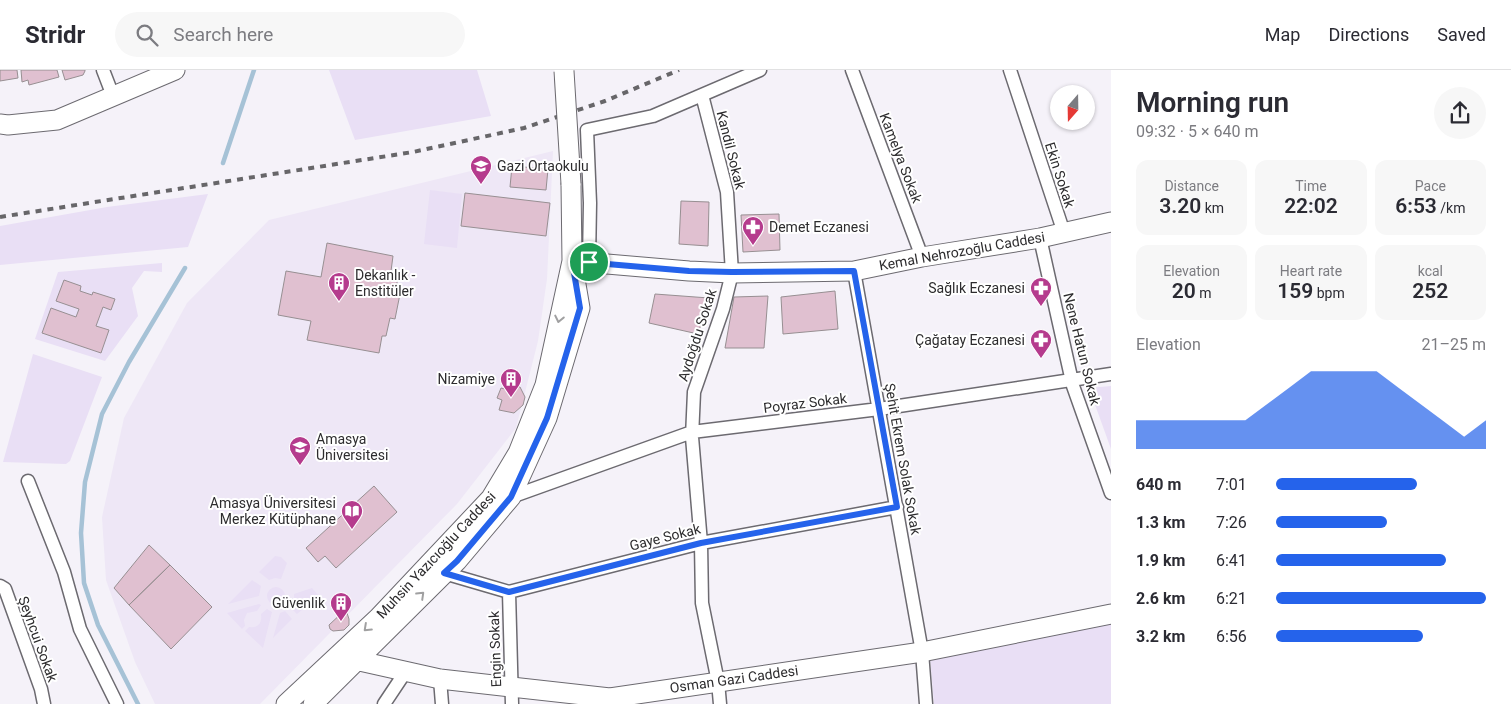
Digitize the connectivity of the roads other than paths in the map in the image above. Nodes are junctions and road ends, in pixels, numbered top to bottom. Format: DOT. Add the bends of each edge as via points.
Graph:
graph roads {
  1 [pos="103,70"];
  2 [pos="175,70"];
  3 [pos="760,70"];
  4 [pos="852,70"];
  5 [pos="1010,70"];
  6 [pos="564,71"];
  7 [pos="702,95"];
  8 [pos="113,96"];
  9 [pos="0,124"];
  10 [pos="1111,222"];
  11 [pos="1064,233"];
  12 [pos="1040,238"];
  13 [pos="922,257"];
  14 [pos="581,261"];
  15 [pos="854,271"];
  16 [pos="732,272"];
  17 [pos="1111,374"];
  18 [pos="1071,379"];
  19 [pos="879,409"];
  20 [pos="692,432"];
  21 [pos="28,481"];
  22 [pos="1111,494"];
  23 [pos="511,497"];
  24 [pos="897,507"];
  25 [pos="701,543"];
  26 [pos="444,573"];
  27 [pos="0,586"];
  28 [pos="509,592"];
  29 [pos="1111,614"];
  30 [pos="922,652"];
  31 [pos="355,660"];
  32 [pos="406,672"];
  33 [pos="440,679"];
  34 [pos="718,682"];
  35 [pos="512,696"];
  36 [pos="597,700"];
  37 [pos="44,704"];
  38 [pos="117,704"];
  39 [pos="286,704"];
  40 [pos="312,704"];
  41 [pos="384,704"];
  42 [pos="442,704"];
  43 [pos="720,704"];
  44 [pos="926,704"];
  1 -- 8 [label="street"];
  2 -- 8 [label="street"];
  3 -- 7 [label="street"];
  4 -- 13 [label="street, Kamelya Sokak"];
  5 -- 11 [label="street, Ekin Sokak"];
  6 -- 14 [label="street, Muhsin Yazıcıoğlu Caddesi, bridge" via="571,184"];
  7 -- 14 [label="street" via="653,116 587,130 590,203"];
  7 -- 16 [label="street, Kandil Sokak" via="728,192"];
  8 -- 9 [label="street" via="57,120"];
  10 -- 11 [label="street, Kemal Nehrozoğlu Caddesi"];
  11 -- 12 [label="street, Kemal Nehrozoğlu Caddesi"];
  12 -- 13 [label="street, Kemal Nehrozoğlu Caddesi"];
  12 -- 18 [label="street, Nene Hatun Sokak"];
  13 -- 15 [label="street, Kemal Nehrozoğlu Caddesi"];
  14 -- 16 [label="street, Kemal Nehrozoğlu Caddesi"];
  14 -- 23 [label="street, Muhsin Yazıcıoğlu Caddesi" via="580,308 547,418"];
  14 -- 39 [label="street, Muhsin Yazıcıoğlu Caddesi, one-way" via="545,385 518,453 491,498 378,618"];
  15 -- 16 [label="street, Kemal Nehrozoğlu Caddesi"];
  15 -- 19 [label="street, Şehit Ekrem Solak Sokak"];
  16 -- 20 [label="street, Aydoğdu Sokak" via="723,309 694,392"];
  17 -- 18 [label="street, Poyraz Sokak"];
  18 -- 19 [label="street, Poyraz Sokak"];
  18 -- 22 [label="street, Nene Hatun Sokak"];
  19 -- 20 [label="street, Poyraz Sokak"];
  19 -- 24 [label="street, Şehit Ekrem Solak Sokak"];
  20 -- 23 [label="street, Poyraz Sokak"];
  20 -- 25 [label="street, Aydoğdu Sokak"];
  21 -- 38 [label="street" via="64,572 80,630"];
  23 -- 26 [label="street, Muhsin Yazıcıoğlu Caddesi"];
  24 -- 25 [label="street, Gaye Sokak"];
  24 -- 30 [label="street, Şehit Ekrem Solak Sokak"];
  25 -- 28 [label="street, Gaye Sokak"];
  25 -- 34 [label="street, Aydoğdu Sokak" via="702,603"];
  26 -- 28 [label="street"];
  31 -- 26 [label="street, Muhsin Yazıcıoğlu Caddesi, one-way"];
  27 -- 37 [label="street, Şeyhcui Sokak" via="5,590 42,689"];
  28 -- 35 [label="street, Engin Sokak"];
  29 -- 30 [label="street, Osman Gazi Caddesi"];
  30 -- 34 [label="street, Osman Gazi Caddesi"];
  30 -- 44 [label="street, Şehit Ekrem Solak Sokak"];
  31 -- 32 [label="street, Osman Gazi Caddesi"];
  31 -- 40 [label="street, Muhsin Yazıcıoğlu Caddesi"];
  32 -- 33 [label="street, Osman Gazi Caddesi"];
  32 -- 41 [label="street"];
  33 -- 35 [label="street, Osman Gazi Caddesi"];
  33 -- 42 [label="street"];
  34 -- 36 [label="street, Osman Gazi Caddesi"];
  34 -- 43 [label="street, Aydoğdu Sokak"];
  35 -- 36 [label="street, Osman Gazi Caddesi"];
}
